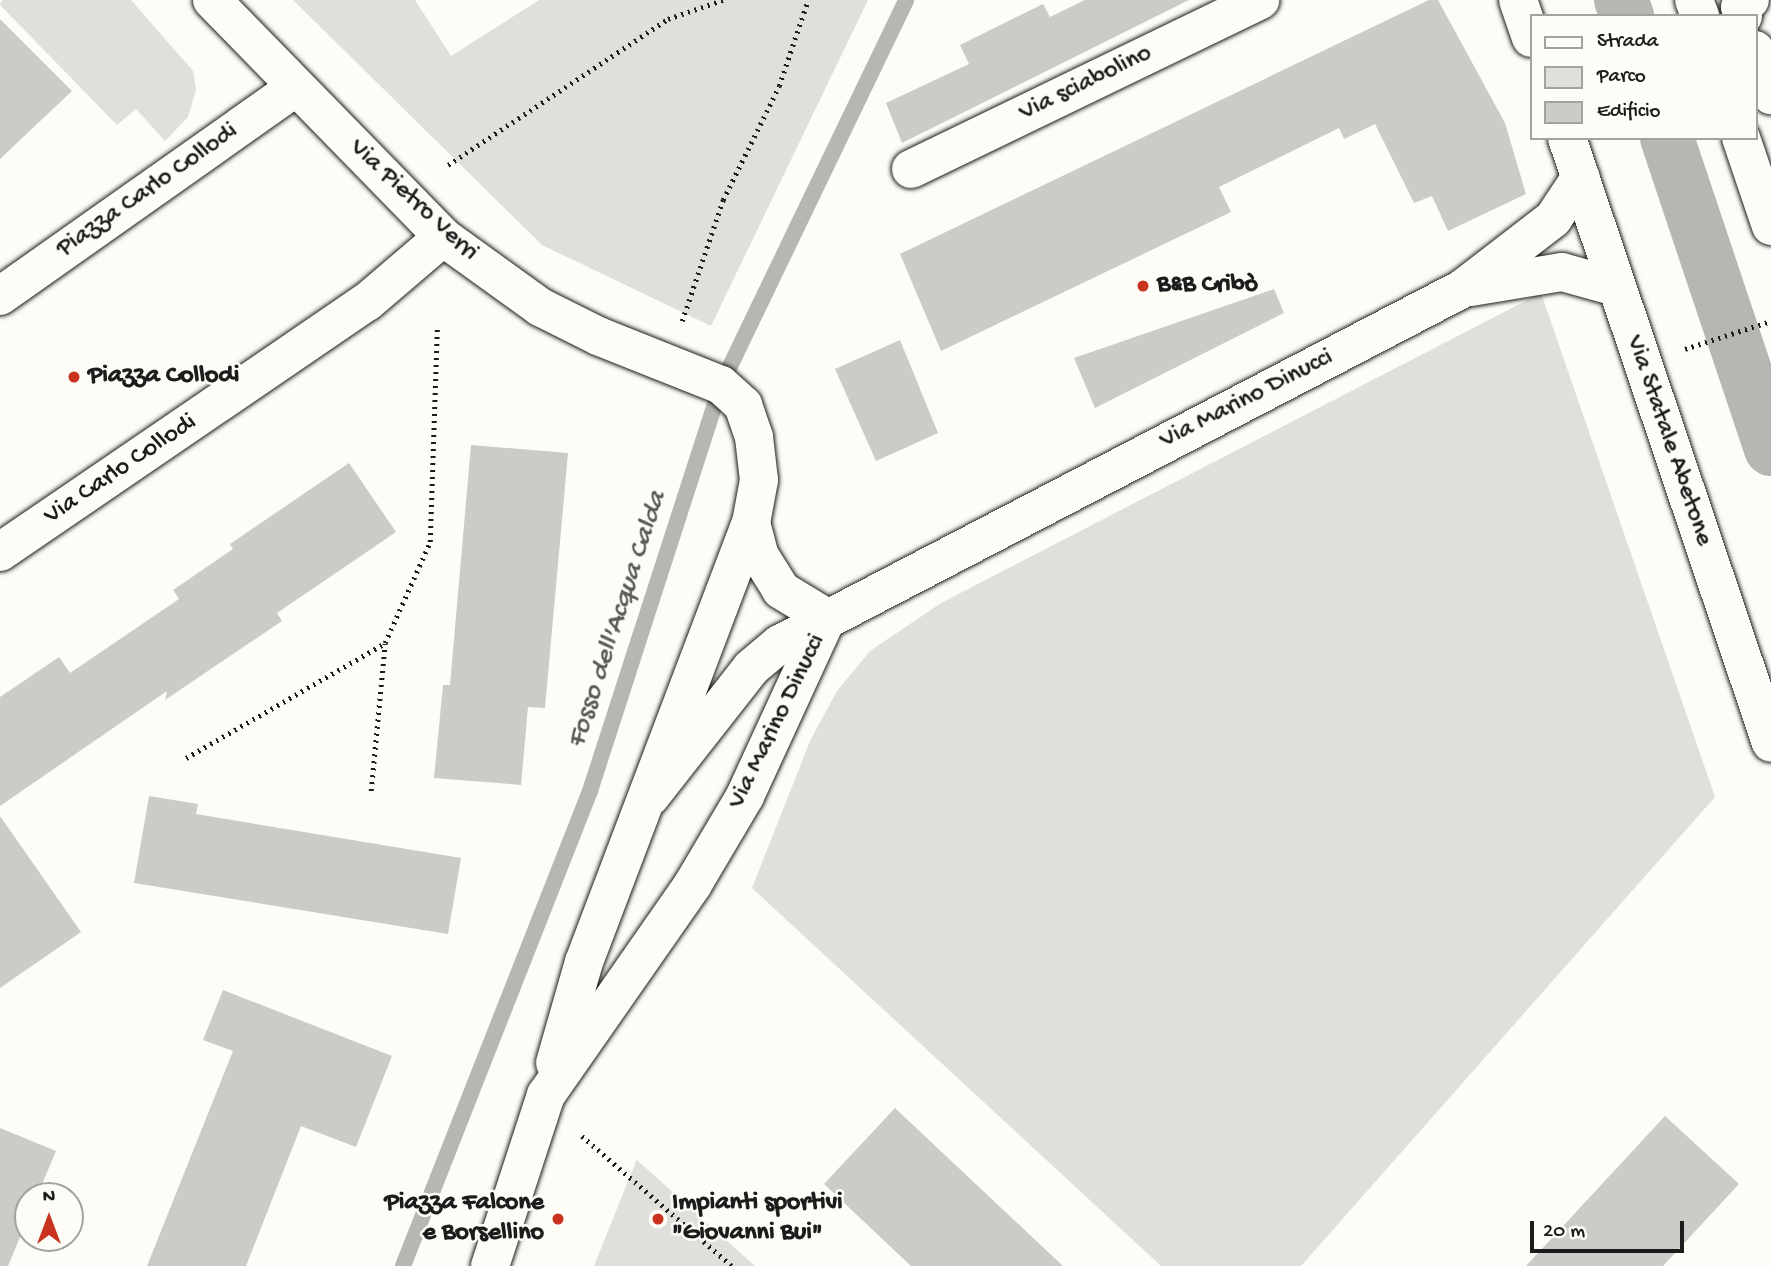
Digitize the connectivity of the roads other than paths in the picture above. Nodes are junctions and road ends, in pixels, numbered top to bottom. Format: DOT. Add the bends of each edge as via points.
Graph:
graph roads {
  1 [pos="212,0"];
  2 [pos="1260,0"];
  3 [pos="1518,0"];
  4 [pos="1530,35"];
  5 [pos="1757,56"];
  6 [pos="296,87"];
  7 [pos="1771,95"];
  8 [pos="1568,140"];
  9 [pos="1742,140"];
  10 [pos="911,169"];
  11 [pos="1581,177"];
  12 [pos="1771,226"];
  13 [pos="443,237"];
  14 [pos="1616,287"];
  15 [pos="1462,289"];
  16 [pos="0,296"];
  17 [pos="751,523"];
  18 [pos="0,552"];
  19 [pos="827,618"];
  20 [pos="1771,743"];
  21 [pos="650,797"];
  22 [pos="544,1101"];
  23 [pos="490,1266"];
  1 -- 6 [label="street, Via Pietro Verri"];
  2 -- 10 [label="street, Via sciabolino"];
  3 -- 4 [label="street"];
  5 -- 7 [label="street"];
  6 -- 13 [label="street, Via Pietro Verri"];
  6 -- 16 [label="street, Piazza Carlo Collodi"];
  8 -- 11 [label="street, Via Statale Abetone"];
  9 -- 12 [label="street"];
  11 -- 14 [label="street, Via Statale Abetone"];
  11 -- 15 [label="street, Via Marino Dinucci" via="1553,219"];
  13 -- 17 [label="street, Via Pietro Verri" via="541,307 598,336 721,384 743,405 759,480"];
  13 -- 18 [label="street, Via Carlo Collodi" via="367,302"];
  14 -- 15 [label="street, Via Marino Dinucci" via="1562,272"];
  14 -- 20 [label="street, Via Statale Abetone"];
  15 -- 19 [label="street, Via Marino Dinucci"];
  17 -- 19 [label="street" via="774,582 794,600"];
  17 -- 21 [label="street"];
  19 -- 21 [label="street" via="751,668"];
  19 -- 22 [label="street, Via Marino Dinucci" via="745,796 693,884"];
  21 -- 22 [label="street" via="583,962"];
  22 -- 23 [label="street, Via Marino Dinucci"];
}
